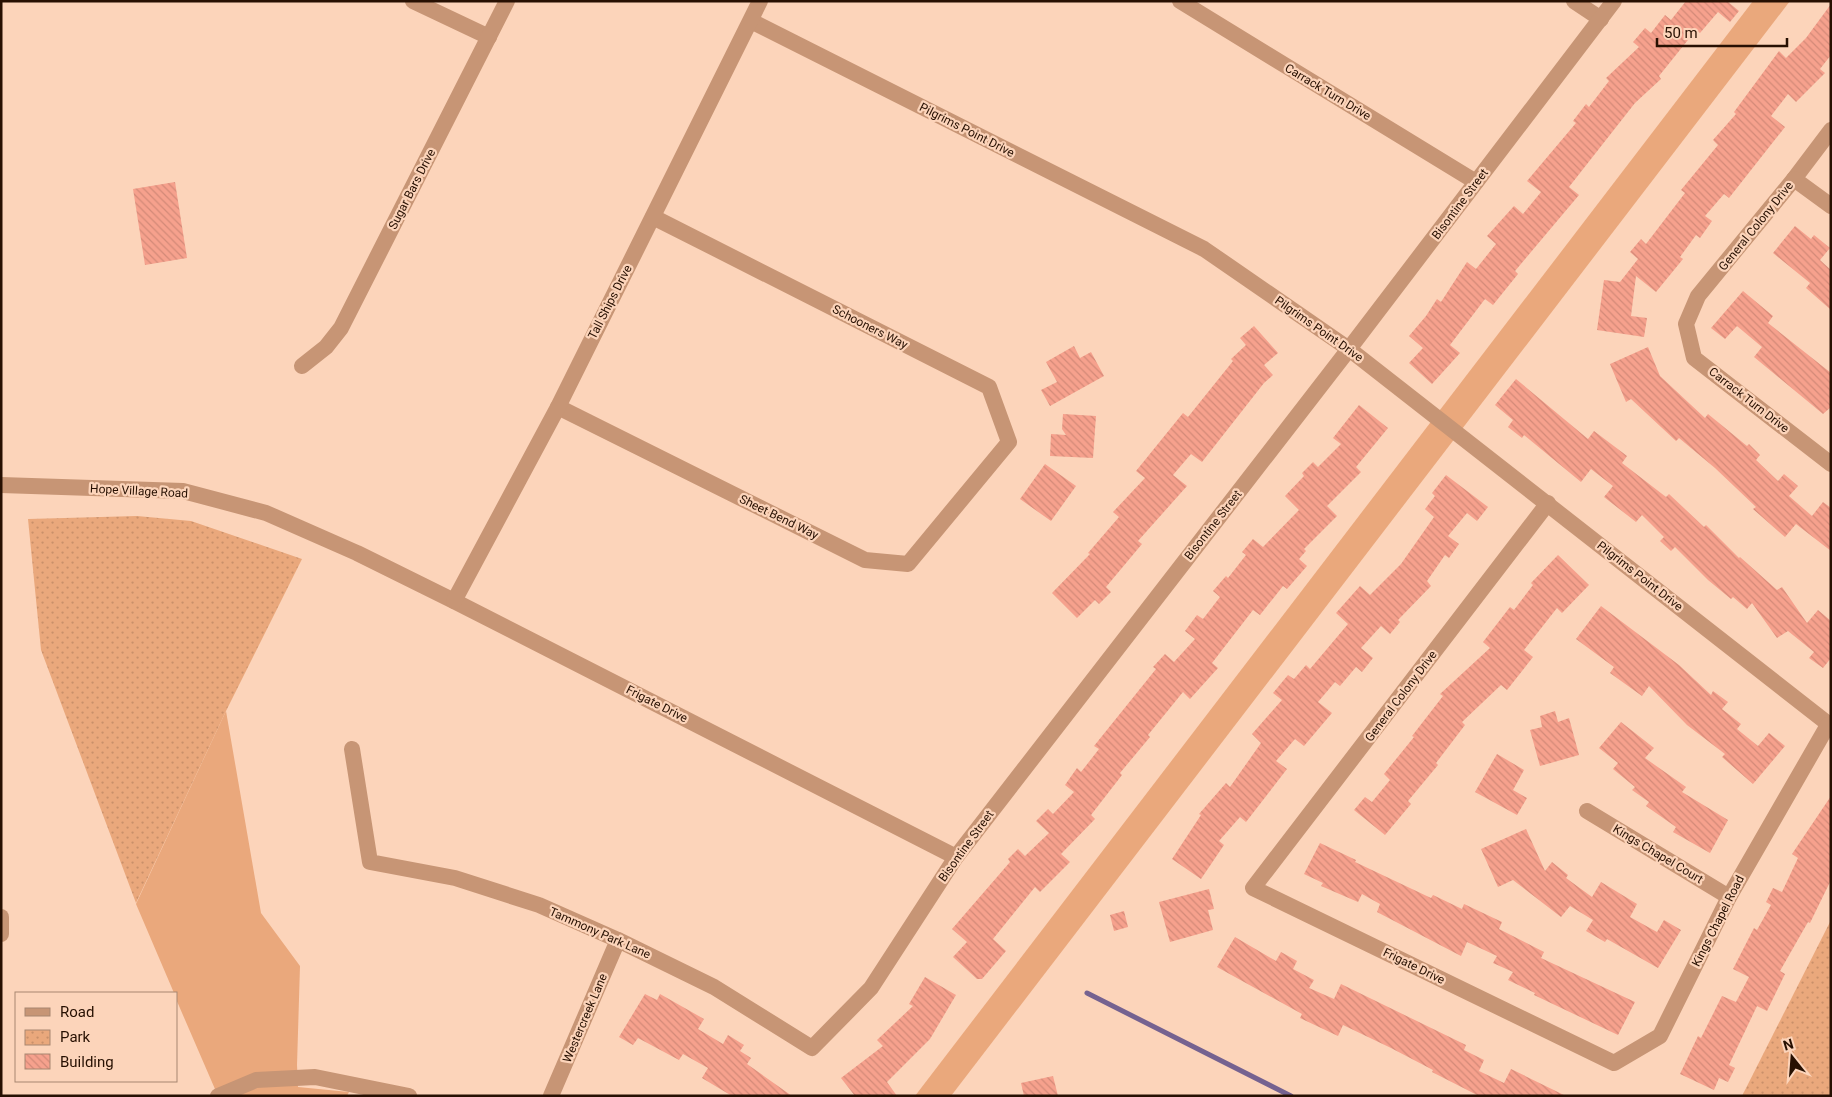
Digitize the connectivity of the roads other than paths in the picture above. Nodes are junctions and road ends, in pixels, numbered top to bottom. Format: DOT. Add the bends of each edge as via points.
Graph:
graph roads {
  1 [pos="412,1"];
  2 [pos="507,1"];
  3 [pos="760,1"];
  4 [pos="1180,1"];
  5 [pos="1574,1"];
  6 [pos="1614,1"];
  7 [pos="1601,19"];
  8 [pos="750,21"];
  9 [pos="489,37"];
  10 [pos="1831,130"];
  11 [pos="1794,179"];
  12 [pos="1476,182"];
  13 [pos="1831,206"];
  14 [pos="653,217"];
  15 [pos="1686,324"];
  16 [pos="1349,349"];
  17 [pos="302,366"];
  18 [pos="558,407"];
  19 [pos="1831,464"];
  20 [pos="976,482"];
  21 [pos="1,485"];
  22 [pos="1548,503"];
  23 [pos="356,553"];
  24 [pos="454,601"];
  25 [pos="1829,726"];
  26 [pos="352,749"];
  27 [pos="1586,811"];
  28 [pos="956,857"];
  29 [pos="1253,888"];
  30 [pos="1729,897"];
  31 [pos="1,917"];
  32 [pos="1,934"];
  33 [pos="618,940"];
  34 [pos="1575,1044"];
  35 [pos="812,1048"];
  36 [pos="218,1096"];
  37 [pos="409,1096"];
  38 [pos="552,1096"];
  1 -- 9 [label="street"];
  2 -- 9 [label="street, Sugar Bars Drive"];
  3 -- 8 [label="street, Tall Ships Drive"];
  4 -- 12 [label="street, Carrack Turn Drive"];
  5 -- 7 [label="street"];
  6 -- 7 [label="street, Bisontine Street"];
  7 -- 12 [label="street, Bisontine Street"];
  8 -- 14 [label="street, Tall Ships Drive"];
  8 -- 16 [label="street, Pilgrims Point Drive" via="1204,249"];
  9 -- 17 [label="street, Sugar Bars Drive" via="341,328"];
  10 -- 11 [label="street, General Colony Drive"];
  11 -- 13 [label="street"];
  11 -- 15 [label="street, General Colony Drive" via="1698,296"];
  12 -- 16 [label="street, Bisontine Street"];
  14 -- 18 [label="street, Tall Ships Drive"];
  14 -- 20 [label="street, Schooners Way" via="989,387 1009,442"];
  15 -- 19 [label="street, Carrack Turn Drive" via="1694,358"];
  16 -- 22 [label="street, Pilgrims Point Drive"];
  16 -- 28 [label="street, Bisontine Street"];
  18 -- 20 [label="street, Sheet Bend Way" via="865,560 908,564"];
  18 -- 24 [label="street, Tall Ships Drive"];
  21 -- 23 [label="street, Hope Village Road" via="183,491 266,513"];
  22 -- 25 [label="street, Pilgrims Point Drive"];
  22 -- 29 [label="street, General Colony Drive"];
  23 -- 24 [label="street, Frigate Drive"];
  24 -- 28 [label="street, Frigate Drive"];
  25 -- 30 [label="street, Kings Chapel Road"];
  26 -- 33 [label="street, Tammony Park Lane" via="370,862 455,878 539,906"];
  27 -- 30 [label="street, Kings Chapel Court"];
  28 -- 35 [label="street, Bisontine Street" via="872,988"];
  29 -- 34 [label="street, Frigate Drive"];
  30 -- 34 [label="street, Kings Chapel Road" via="1660,1036 1614,1063"];
  31 -- 32 [label="street"];
  33 -- 35 [label="street, Tammony Park Lane" via="714,987"];
  33 -- 38 [label="street, Westercreek Lane"];
  36 -- 37 [label="street" via="256,1080 315,1077"];
}
